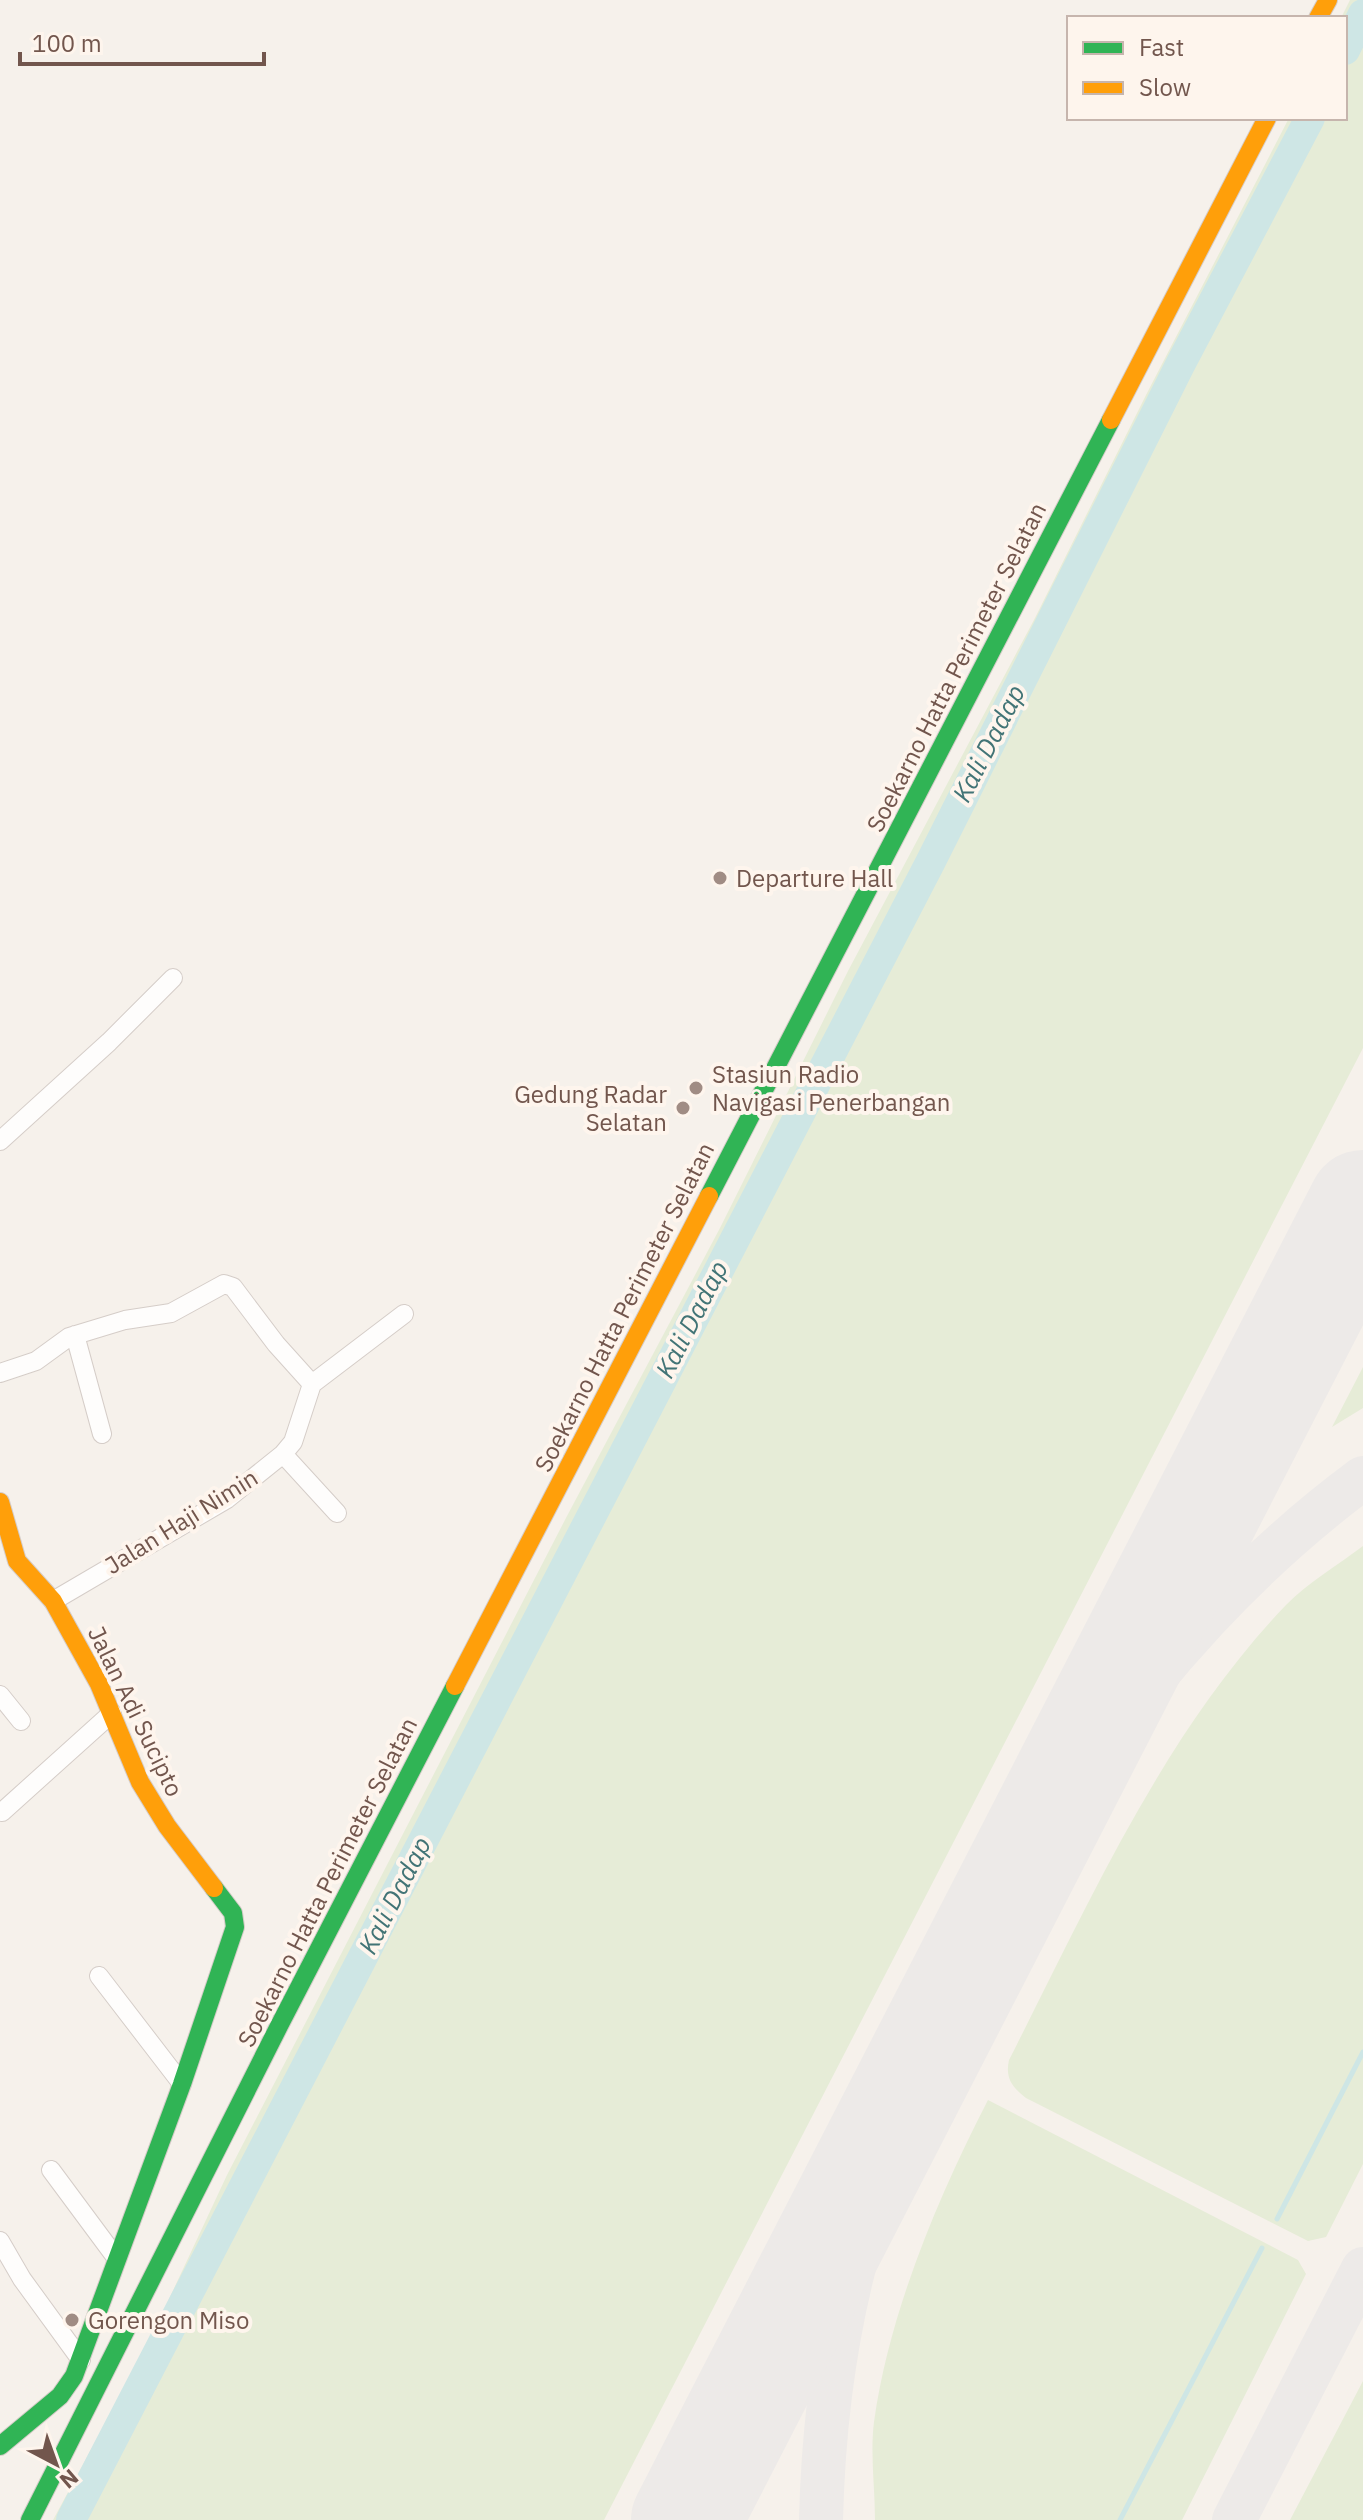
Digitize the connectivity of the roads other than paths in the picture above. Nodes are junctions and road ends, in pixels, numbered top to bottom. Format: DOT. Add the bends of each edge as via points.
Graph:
graph roads {
  1 [pos="1266,120"];
  2 [pos="173,978"];
  3 [pos="0,1141"];
  4 [pos="404,1314"];
  5 [pos="75,1335"];
  6 [pos="0,1373"];
  7 [pos="312,1384"];
  8 [pos="102,1434"];
  9 [pos="283,1454"];
  10 [pos="0,1502"];
  11 [pos="337,1513"];
  12 [pos="17,1561"];
  13 [pos="0,1570"];
  14 [pos="53,1601"];
  15 [pos="0,1695"];
  16 [pos="112,1713"];
  17 [pos="21,1721"];
  18 [pos="2,1812"];
  19 [pos="99,1976"];
  20 [pos="182,2084"];
  21 [pos="51,2170"];
  22 [pos="0,2241"];
  23 [pos="117,2259"];
  24 [pos="81,2360"];
  25 [pos="0,2446"];
  26 [pos="30,2520"];
  1 -- 26 [label="main road, Soekarno Hatta Perimeter Selatan" via="301,1984"];
  2 -- 3 [label="street"];
  4 -- 7 [label="street"];
  5 -- 6 [label="street" via="36,1361"];
  5 -- 7 [label="street" via="171,1313 228,1284"];
  5 -- 8 [label="street"];
  7 -- 9 [label="street, Jalan Haji Nimin" via="293,1442"];
  9 -- 11 [label="street"];
  9 -- 14 [label="street, Jalan Haji Nimin" via="227,1499"];
  10 -- 12 [label="main road, Jalan Adi Sucipto"];
  12 -- 13 [label="street"];
  12 -- 14 [label="main road, Jalan Adi Sucipto"];
  14 -- 16 [label="main road, Jalan Adi Sucipto"];
  15 -- 17 [label="street"];
  16 -- 18 [label="street"];
  16 -- 20 [label="main road, Jalan Adi Sucipto" via="140,1782 233,1913 233,1938"];
  19 -- 20 [label="street"];
  20 -- 23 [label="main road"];
  21 -- 23 [label="street"];
  22 -- 24 [label="street"];
  23 -- 24 [label="main road"];
  24 -- 25 [label="main road" via="60,2396"];
}
